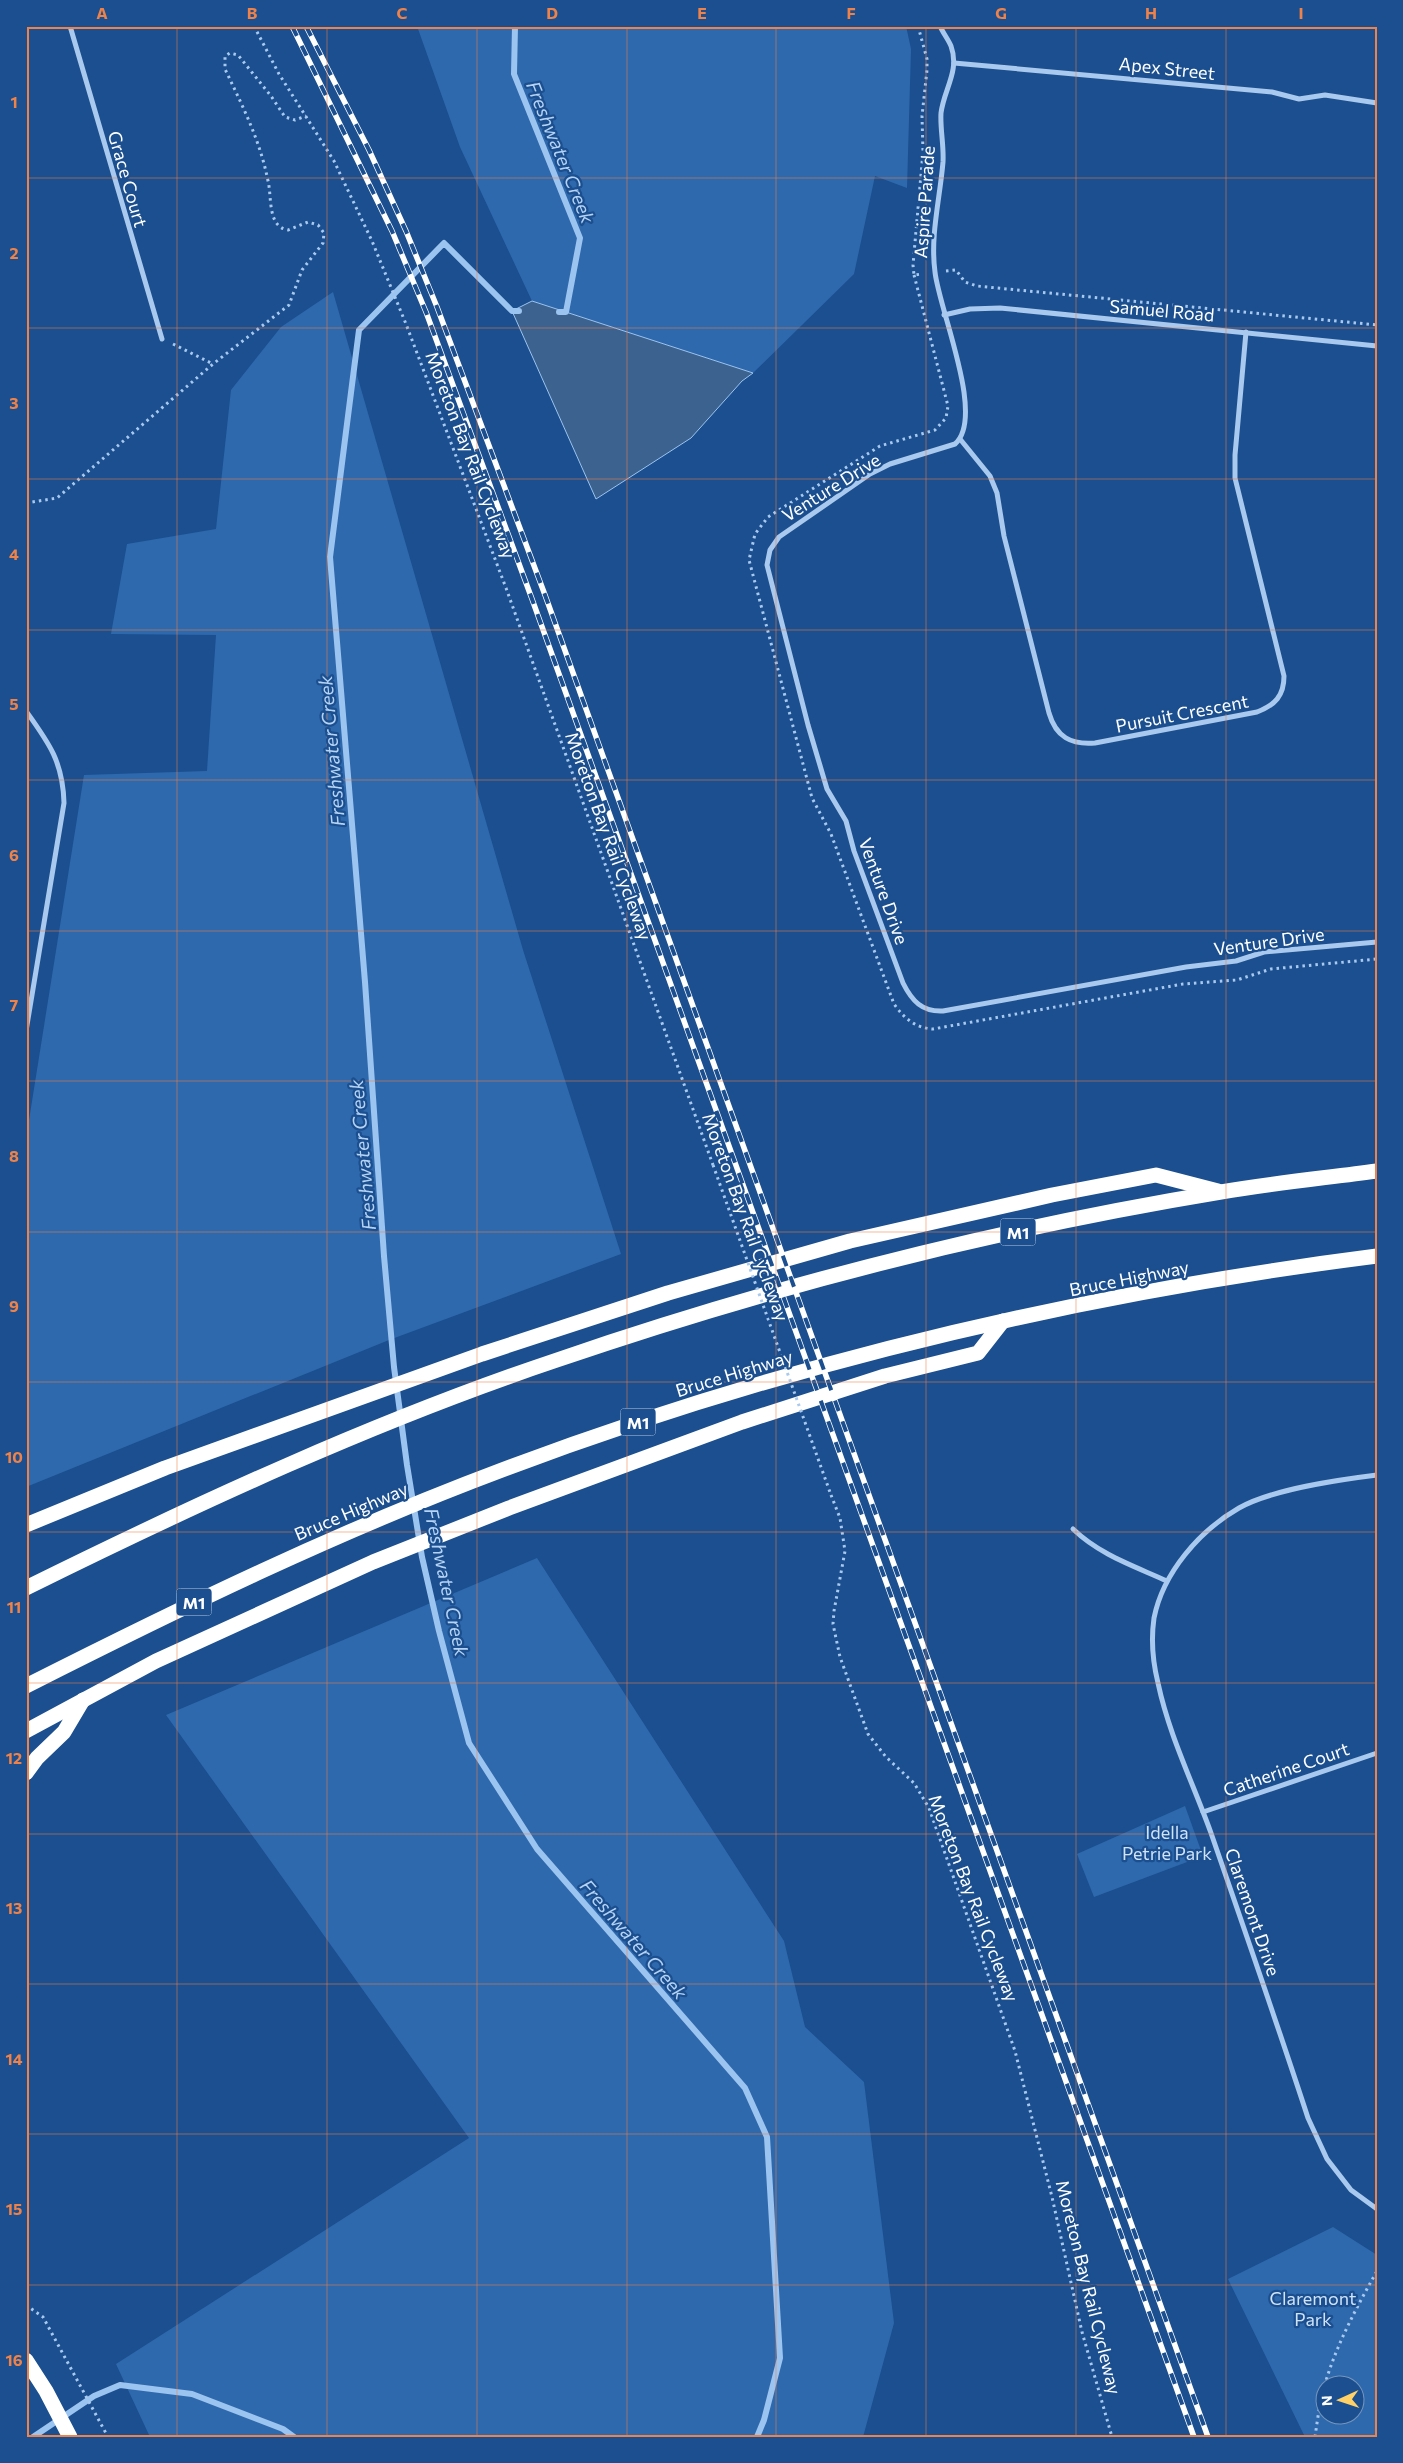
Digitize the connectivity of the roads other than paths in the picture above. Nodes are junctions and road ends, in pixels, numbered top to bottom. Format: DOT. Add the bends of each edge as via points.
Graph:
graph roads {
  1 [pos="70,26"];
  2 [pos="940,26"];
  3 [pos="954,63"];
  4 [pos="1377,103"];
  5 [pos="944,315"];
  6 [pos="1246,332"];
  7 [pos="162,339"];
  8 [pos="1377,346"];
  9 [pos="960,439"];
  10 [pos="26,711"];
  11 [pos="1377,942"];
  12 [pos="26,1030"];
  13 [pos="1377,1171"];
  14 [pos="1222,1192"];
  15 [pos="1377,1256"];
  16 [pos="1003,1321"];
  17 [pos="1377,1475"];
  18 [pos="26,1525"];
  19 [pos="1073,1529"];
  20 [pos="1167,1581"];
  21 [pos="26,1588"];
  22 [pos="26,1686"];
  23 [pos="84,1698"];
  24 [pos="26,1730"];
  25 [pos="1377,1753"];
  26 [pos="26,1773"];
  27 [pos="1203,1812"];
  28 [pos="1377,2209"];
  29 [pos="26,2360"];
  30 [pos="70,2437"];
  1 -- 7 [label="street, Grace Court"];
  2 -- 3 [label="street, Aspire Parade"];
  3 -- 4 [label="street, Apex Street" via="1272,92 1299,99 1325,95"];
  3 -- 5 [label="street, Aspire Parade" via="941,115 943,154 934,253 936,282"];
  5 -- 6 [label="street, Samuel Road" via="994,308"];
  5 -- 9 [label="street, Aspire Parade" via="966,402 966,427"];
  6 -- 8 [label="street, Samuel Road"];
  6 -- 9 [label="street, Pursuit Crescent" via="1235,478 1284,676 1278,699 1257,712 1095,743 1077,743 1063,737 1049,713 994,484"];
  9 -- 11 [label="street, Venture Drive" via="948,447 890,464 870,474 786,530 773,543 768,557 768,574 827,789 846,821 903,984 914,1002 924,1009 943,1011 1236,961 1264,952"];
  10 -- 12 [label="street" via="58,761 64,803"];
  13 -- 14 [label="highway, M1"];
  14 -- 18 [label="highway" via="1156,1175 1052,1195 833,1246 668,1293 482,1354 165,1468"];
  14 -- 21 [label="highway, M1" via="973,1241 656,1327 488,1385 350,1438"];
  15 -- 16 [label="highway, Bruce Highway / M1" via="1265,1271"];
  16 -- 22 [label="highway, Bruce Highway / M1" via="838,1361 655,1416 503,1470 366,1524 163,1616"];
  16 -- 23 [label="highway" via="978,1353 885,1376 783,1409 509,1508 372,1562 236,1622"];
  17 -- 20 [label="street, Claremont Drive" via="1266,1497 1239,1508 1196,1542"];
  19 -- 20 [label="street" via="1102,1552"];
  20 -- 27 [label="street, Claremont Drive" via="1154,1618 1153,1651 1169,1722"];
  23 -- 24 [label="highway"];
  23 -- 26 [label="highway" via="64,1732"];
  25 -- 27 [label="street, Catherine Court"];
  27 -- 28 [label="street, Claremont Drive" via="1308,2118 1327,2159 1351,2190"];
  29 -- 30 [label="highway"];
}
